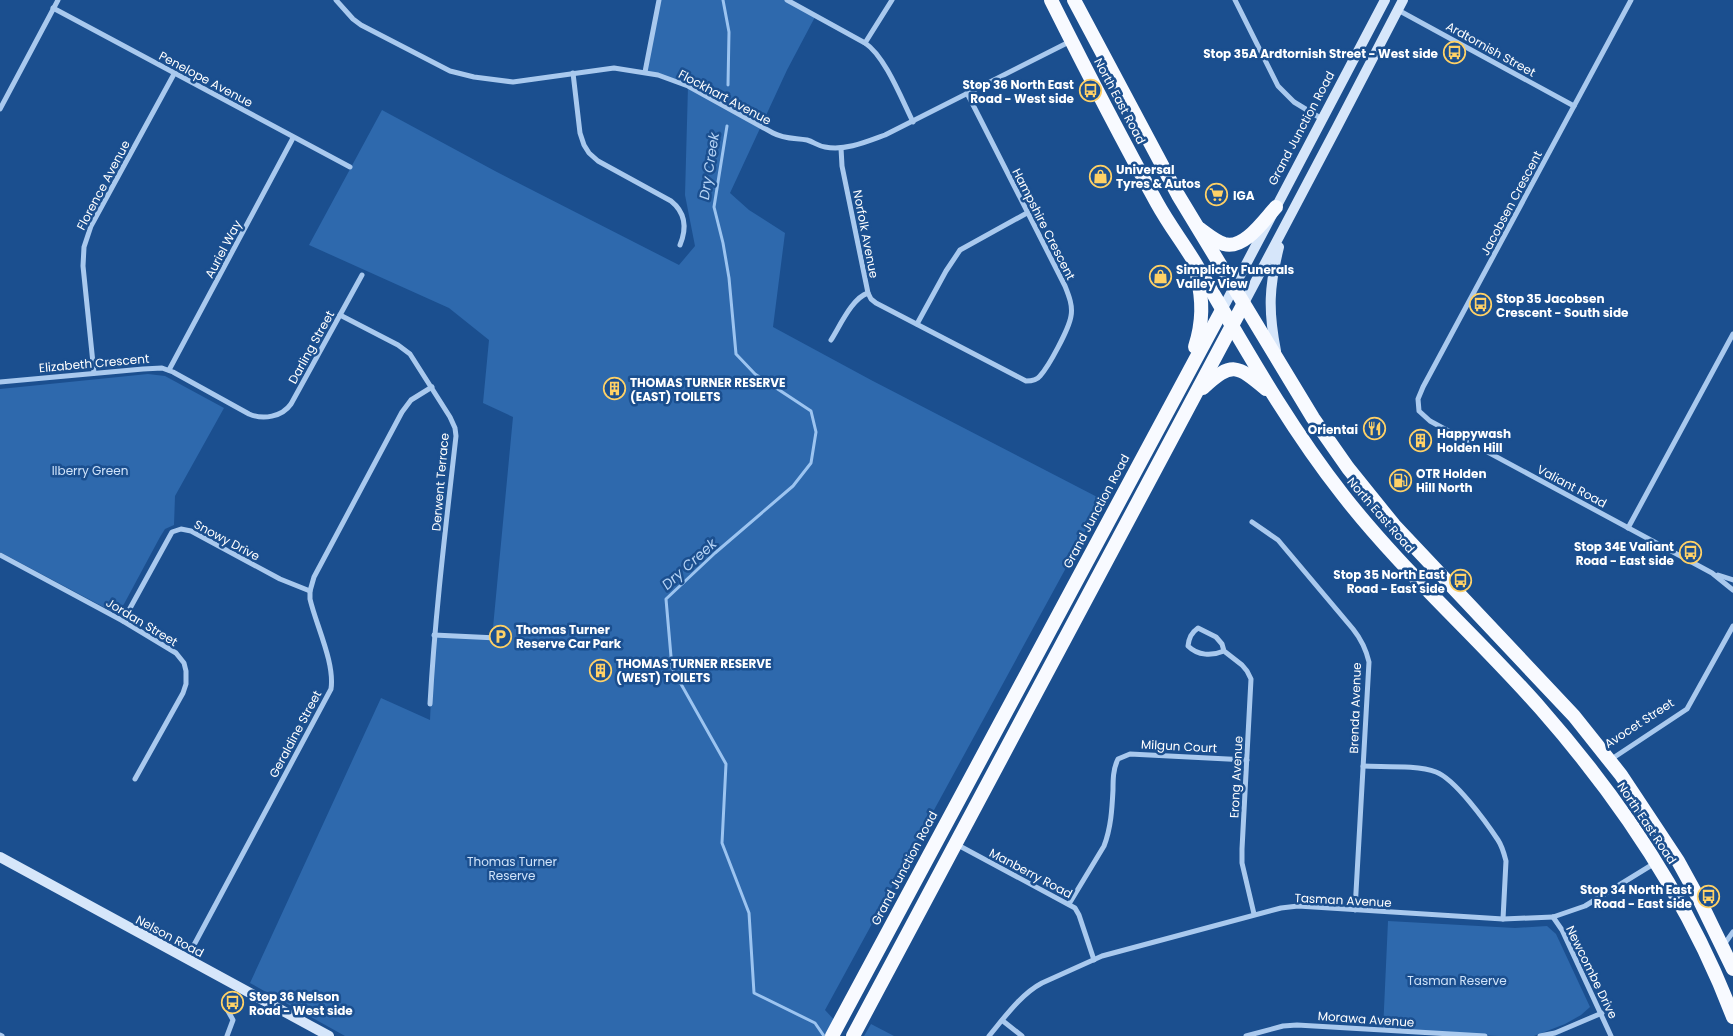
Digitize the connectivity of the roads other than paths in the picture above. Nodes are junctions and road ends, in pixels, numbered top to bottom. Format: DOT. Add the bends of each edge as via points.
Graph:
graph roads {
  1 [pos="58,0"];
  2 [pos="336,0"];
  3 [pos="659,0"];
  4 [pos="787,0"];
  5 [pos="892,0"];
  6 [pos="1051,0"];
  7 [pos="1235,0"];
  8 [pos="1403,0"];
  9 [pos="1632,0"];
  10 [pos="1384,1"];
  11 [pos="1076,4"];
  12 [pos="53,8"];
  13 [pos="1398,10"];
  14 [pos="1071,40"];
  15 [pos="865,43"];
  16 [pos="1100,49"];
  17 [pos="645,72"];
  18 [pos="573,73"];
  19 [pos="174,74"];
  20 [pos="967,94"];
  21 [pos="1574,106"];
  22 [pos="0,109"];
  23 [pos="1323,120"];
  24 [pos="913,122"];
  25 [pos="1338,127"];
  26 [pos="293,138"];
  27 [pos="841,148"];
  28 [pos="350,167"];
  29 [pos="1276,208"];
  30 [pos="1027,213"];
  31 [pos="1197,228"];
  32 [pos="1282,234"];
  33 [pos="680,246"];
  34 [pos="1194,262"];
  35 [pos="362,275"];
  36 [pos="1234,288"];
  37 [pos="868,293"];
  38 [pos="1243,304"];
  39 [pos="1222,310"];
  40 [pos="340,315"];
  41 [pos="917,324"];
  42 [pos="1232,326"];
  43 [pos="1733,334"];
  44 [pos="831,340"];
  45 [pos="1278,362"];
  46 [pos="169,370"];
  47 [pos="94,373"];
  48 [pos="0,382"];
  49 [pos="1181,385"];
  50 [pos="432,387"];
  51 [pos="1274,396"];
  52 [pos="1194,397"];
  53 [pos="1423,416"];
  54 [pos="268,417"];
  55 [pos="1252,522"];
  56 [pos="1106,523"];
  57 [pos="1628,528"];
  58 [pos="1122,531"];
  59 [pos="0,554"];
  60 [pos="1712,574"];
  61 [pos="1733,580"];
  62 [pos="1733,590"];
  63 [pos="310,591"];
  64 [pos="123,621"];
  65 [pos="1732,625"];
  66 [pos="434,634"];
  67 [pos="497,638"];
  68 [pos="1224,651"];
  69 [pos="430,704"];
  70 [pos="1576,750"];
  71 [pos="1247,760"];
  72 [pos="1610,760"];
  73 [pos="1363,766"];
  74 [pos="135,779"];
  75 [pos="1607,790"];
  76 [pos="939,835"];
  77 [pos="956,844"];
  78 [pos="0,857"];
  79 [pos="1656,862"];
  80 [pos="1069,904"];
  81 [pos="1355,910"];
  82 [pos="1254,914"];
  83 [pos="1553,917"];
  84 [pos="1503,919"];
  85 [pos="1733,932"];
  86 [pos="1699,939"];
  87 [pos="1723,947"];
  88 [pos="188,958"];
  89 [pos="1094,960"];
  90 [pos="1733,969"];
  91 [pos="1720,986"];
  92 [pos="228,1011"];
  93 [pos="1602,1013"];
  94 [pos="1733,1017"];
  95 [pos="1003,1021"];
  96 [pos="1349,1029"];
  97 [pos="832,1035"];
  98 [pos="227,1036"];
  99 [pos="329,1036"];
  100 [pos="853,1036"];
  101 [pos="990,1036"];
  102 [pos="1022,1036"];
  103 [pos="1246,1036"];
  104 [pos="1348,1036"];
  105 [pos="1465,1036"];
  106 [pos="1485,1036"];
  107 [pos="1540,1036"];
  108 [pos="1611,1036"];
  1 -- 12 [label="street"];
  2 -- 18 [label="street, Flockhart Avenue" via="361,26 455,73 509,82"];
  3 -- 17 [label="street"];
  4 -- 15 [label="street"];
  5 -- 15 [label="street"];
  6 -- 14 [label="highway, North East Road"];
  7 -- 23 [label="street" via="1278,86 1294,102"];
  8 -- 13 [label="main road"];
  9 -- 21 [label="street, Jacobsen Crescent"];
  10 -- 13 [label="main road"];
  10 -- 23 [label="main road, Grand Junction Road"];
  11 -- 14 [label="highway" via="1078,24"];
  11 -- 16 [label="highway, North East Road"];
  12 -- 19 [label="street, Penelope Avenue"];
  12 -- 22 [label="street"];
  13 -- 21 [label="street, Ardtornish Street"];
  13 -- 25 [label="main road"];
  14 -- 16 [label="highway"];
  14 -- 20 [label="street, Flockhart Avenue"];
  14 -- 34 [label="highway, North East Road" via="1157,203"];
  15 -- 24 [label="street" via="879,57"];
  16 -- 31 [label="highway, North East Road"];
  17 -- 18 [label="street, Flockhart Avenue" via="614,68"];
  17 -- 27 [label="street, Flockhart Avenue" via="689,87 785,138 810,141 821,147"];
  18 -- 33 [label="street" via="579,126 586,148 598,161 676,206 685,223"];
  19 -- 26 [label="street, Penelope Avenue"];
  19 -- 47 [label="street, Florence Avenue" via="85,241 83,274"];
  20 -- 24 [label="street, Flockhart Avenue"];
  20 -- 30 [label="street, Hampshire Crescent"];
  21 -- 53 [label="street, Jacobsen Crescent" via="1423,387 1418,400"];
  23 -- 25 [label="main road"];
  23 -- 29 [label="main road, Grand Junction Road"];
  24 -- 27 [label="street, Flockhart Avenue" via="871,140"];
  25 -- 32 [label="main road"];
  26 -- 28 [label="street, Penelope Avenue"];
  26 -- 46 [label="street, Auriel Way"];
  27 -- 37 [label="street, Norfolk Avenue"];
  29 -- 31 [label="highway" via="1246,239 1232,245 1222,243"];
  29 -- 36 [label="main road, Grand Junction Road"];
  30 -- 41 [label="street" via="960,250"];
  30 -- 41 [label="street, Hampshire Crescent" via="1062,279 1072,308 1066,330 1039,377 1032,381 1020,379"];
  31 -- 36 [label="highway, North East Road"];
  32 -- 38 [label="main road"];
  32 -- 45 [label="main road" via="1273,271 1270,304"];
  34 -- 39 [label="highway, North East Road"];
  34 -- 49 [label="highway" via="1201,290 1202,313 1200,331"];
  35 -- 40 [label="street, Darling Street"];
  36 -- 38 [label="highway, North East Road"];
  36 -- 39 [label="main road, Grand Junction Road"];
  37 -- 41 [label="street, Hampshire Crescent" via="876,303"];
  37 -- 44 [label="street, Norfolk Avenue" via="854,303"];
  38 -- 42 [label="highway"];
  38 -- 45 [label="highway, North East Road"];
  39 -- 42 [label="highway, North East Road"];
  39 -- 49 [label="highway, Grand Junction Road"];
  40 -- 50 [label="street, Derwent Terrace" via="405,350"];
  40 -- 54 [label="street, Darling Street" via="288,408"];
  42 -- 51 [label="highway, North East Road"];
  42 -- 52 [label="highway"];
  43 -- 57 [label="street"];
  45 -- 72 [label="highway, North East Road" via="1312,418 1394,525 1574,716"];
  46 -- 47 [label="street, Elizabeth Crescent" via="152,368"];
  46 -- 54 [label="street, Elizabeth Crescent" via="249,414"];
  47 -- 48 [label="street, Elizabeth Crescent"];
  49 -- 56 [label="highway, Grand Junction Road"];
  50 -- 63 [label="street, Geraldine Street" via="411,400 402,412 316,571"];
  50 -- 66 [label="street, Derwent Terrace" via="452,421 456,436"];
  51 -- 52 [label="highway" via="1248,374 1235,368 1217,375"];
  51 -- 70 [label="highway, North East Road" via="1326,473 1369,526"];
  52 -- 58 [label="highway"];
  53 -- 57 [label="street, Valiant Road"];
  55 -- 73 [label="street, Brenda Avenue" via="1278,540 1362,642 1368,662"];
  56 -- 58 [label="highway"];
  56 -- 76 [label="highway, Grand Junction Road"];
  57 -- 60 [label="street, Valiant Road"];
  58 -- 77 [label="highway"];
  59 -- 64 [label="street, Jordan Street"];
  60 -- 61 [label="street, Valiant Road"];
  60 -- 62 [label="street, Valiant Road"];
  63 -- 64 [label="street, Snowy Drive" via="280,579 191,531 178,529 172,532"];
  63 -- 88 [label="street, Geraldine Street" via="331,673 331,689"];
  64 -- 74 [label="street, Jordan Street" via="176,653 186,671 181,697"];
  65 -- 72 [label="street, Avocet Street" via="1687,709"];
  66 -- 67 [label="street"];
  66 -- 69 [label="street, Derwent Terrace"];
  68 -- 68 [label="street, Erong Avenue" via="1216,637 1198,628 1189,640 1188,646 1198,653"];
  68 -- 71 [label="street, Erong Avenue" via="1242,664 1251,679"];
  70 -- 72 [label="highway, Avocet Street" via="1593,758"];
  70 -- 75 [label="highway, North East Road"];
  71 -- 80 [label="street, Milgun Court" via="1130,754 1118,759 1108,836"];
  71 -- 82 [label="street, Erong Avenue" via="1242,863"];
  72 -- 75 [label="highway" via="1606,774"];
  72 -- 87 [label="highway, North East Road" via="1678,861"];
  73 -- 81 [label="street, Brenda Avenue"];
  73 -- 84 [label="street" via="1434,771 1452,782 1499,840 1504,852"];
  75 -- 79 [label="highway, North East Road"];
  76 -- 77 [label="highway"];
  76 -- 97 [label="highway, Grand Junction Road"];
  77 -- 80 [label="street, Manberry Road"];
  77 -- 100 [label="highway"];
  78 -- 88 [label="main road, Nelson Road"];
  79 -- 83 [label="street, Tasman Avenue" via="1585,906"];
  79 -- 86 [label="highway, North East Road"];
  80 -- 89 [label="street, Manberry Road" via="1079,915"];
  81 -- 82 [label="street, Tasman Avenue" via="1298,906"];
  81 -- 84 [label="street, Tasman Avenue"];
  82 -- 89 [label="street, Tasman Avenue"];
  83 -- 84 [label="street, Tasman Avenue"];
  83 -- 93 [label="street, Newcombe Drive"];
  85 -- 87 [label="street"];
  86 -- 87 [label="highway"];
  86 -- 91 [label="highway, North East Road"];
  87 -- 90 [label="highway, North East Road"];
  87 -- 91 [label="highway" via="1718,965"];
  88 -- 99 [label="main road, Nelson Road"];
  89 -- 95 [label="street, Tasman Avenue" via="1033,988"];
  91 -- 94 [label="highway, North East Road"];
  92 -- 98 [label="street" via="233,1020"];
  93 -- 107 [label="street"];
  93 -- 108 [label="street, Newcombe Drive"];
  95 -- 101 [label="street, Tasman Avenue"];
  95 -- 102 [label="street"];
  96 -- 103 [label="street, Morawa Avenue" via="1297,1025"];
  96 -- 104 [label="street"];
  96 -- 105 [label="street, Morawa Avenue"];
  105 -- 106 [label="street, Morawa Avenue"];
}
